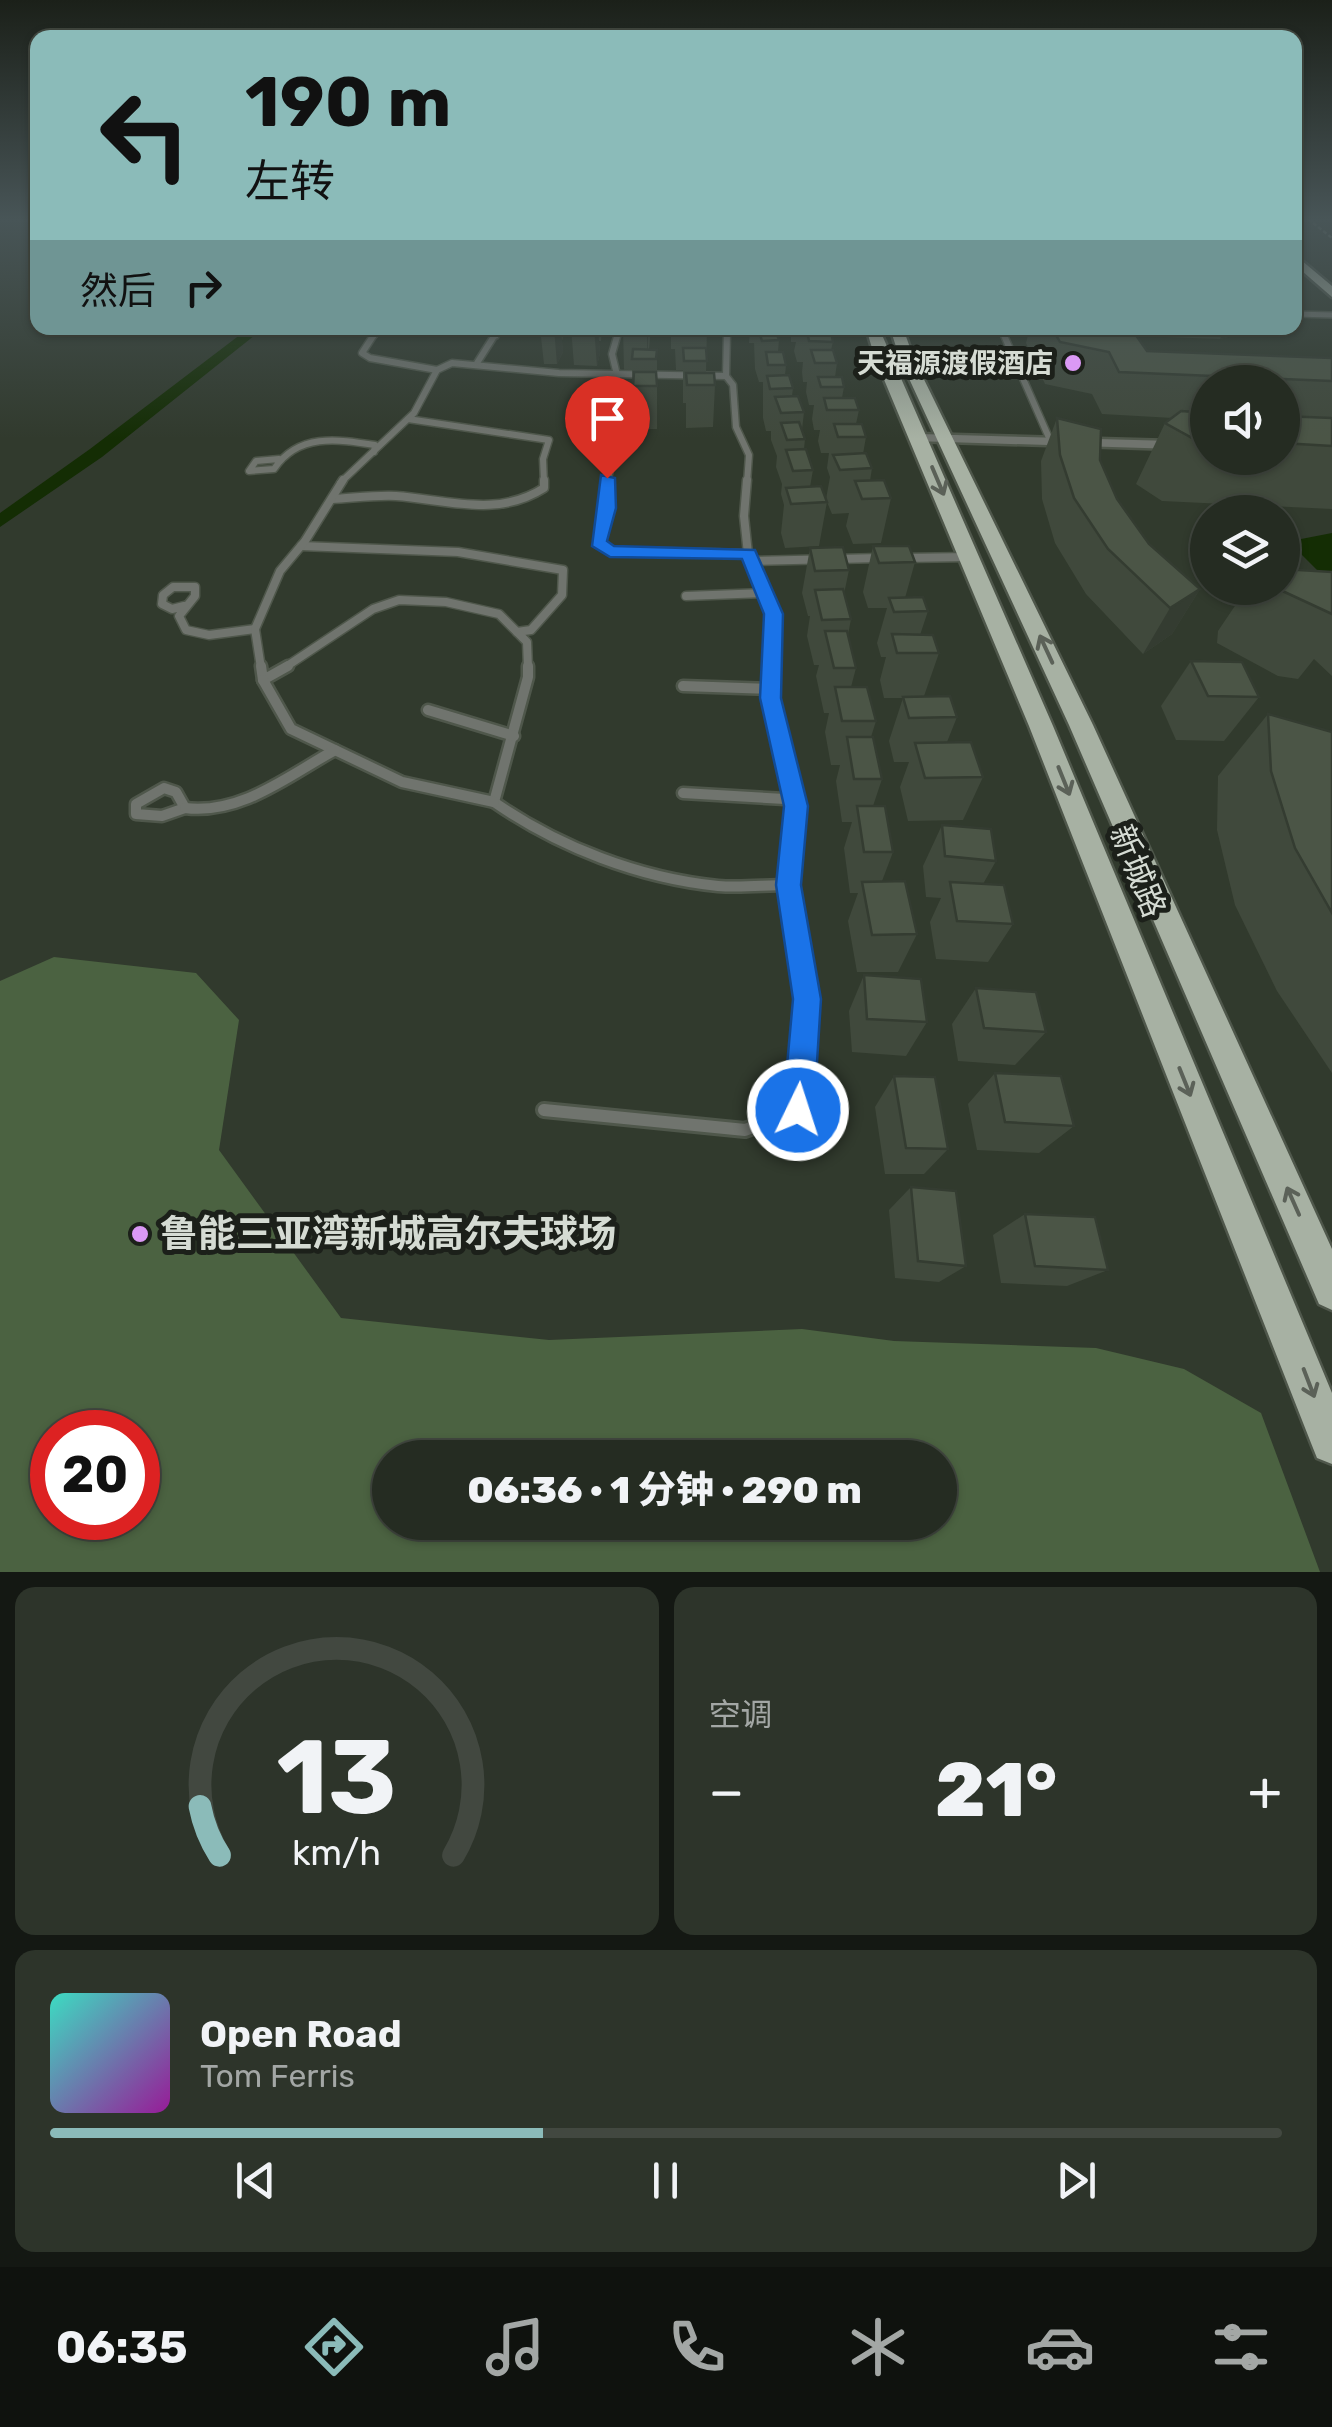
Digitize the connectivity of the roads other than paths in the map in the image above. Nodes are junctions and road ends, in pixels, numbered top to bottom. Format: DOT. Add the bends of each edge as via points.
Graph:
graph roads {
  1 [pos="1302,314"];
  2 [pos="1332,315"];
  3 [pos="370,335"];
  4 [pos="496,335"];
  5 [pos="617,335"];
  6 [pos="728,335"];
  7 [pos="874,335"];
  8 [pos="898,335"];
  9 [pos="1004,335"];
  10 [pos="477,362"];
  11 [pos="437,370"];
  12 [pos="616,375"];
  13 [pos="726,376"];
  14 [pos="408,418"];
  15 [pos="933,438"];
  16 [pos="1050,440"];
  17 [pos="1190,445"];
  18 [pos="374,453"];
  19 [pos="279,459"];
  20 [pos="332,499"];
  21 [pos="301,546"];
  22 [pos="750,557"];
  23 [pos="970,557"];
  24 [pos="765,593"];
  25 [pos="686,596"];
  26 [pos="184,606"];
  27 [pos="255,629"];
  28 [pos="517,632"];
  29 [pos="263,680"];
  30 [pos="683,686"];
  31 [pos="771,689"];
  32 [pos="428,710"];
  33 [pos="514,736"];
  34 [pos="335,750"];
  35 [pos="683,793"];
  36 [pos="494,802"];
  37 [pos="796,806"];
  38 [pos="185,808"];
  39 [pos="788,885"];
  40 [pos="544,1110"];
  41 [pos="1332,1290"];
  42 [pos="1332,1443"];
  1 -- 2 [label="lane"];
  3 -- 11 [label="lane" via="362,352 370,360"];
  4 -- 10 [label="lane"];
  5 -- 12 [label="lane"];
  6 -- 13 [label="lane"];
  7 -- 15 [label="main road, 新城路"];
  8 -- 15 [label="main road, 新城路"];
  9 -- 16 [label="lane"];
  10 -- 11 [label="lane"];
  10 -- 12 [label="lane"];
  11 -- 14 [label="lane"];
  12 -- 13 [label="lane"];
  12 -- 22 [label="lane" via="618,434 598,542 610,552"];
  13 -- 22 [label="lane" via="749,455 744,516"];
  14 -- 18 [label="lane"];
  14 -- 20 [label="lane" via="549,440 544,488 527,502 503,506 392,496"];
  15 -- 16 [label="street"];
  15 -- 23 [label="main road, 新城路, one-way"];
  41 -- 15 [label="main road, 新城路, one-way" via="1081,725"];
  16 -- 17 [label="street"];
  18 -- 19 [label="lane" via="375,446 316,438"];
  18 -- 20 [label="lane"];
  20 -- 21 [label="lane"];
  21 -- 27 [label="lane" via="280,571"];
  21 -- 28 [label="lane" via="458,552 563,570 562,595 531,630"];
  22 -- 23 [label="lane"];
  22 -- 24 [label="lane"];
  23 -- 42 [label="main road, 新城路, one-way"];
  24 -- 25 [label="lane"];
  24 -- 31 [label="lane" via="774,614"];
  26 -- 27 [label="lane" via="186,630 209,635"];
  27 -- 29 [label="lane"];
  28 -- 29 [label="lane" via="499,614 400,600 373,609"];
  28 -- 33 [label="lane" via="526,642 528,677"];
  29 -- 34 [label="lane" via="291,728"];
  30 -- 31 [label="lane"];
  31 -- 37 [label="lane"];
  32 -- 33 [label="lane"];
  33 -- 36 [label="lane"];
  34 -- 36 [label="lane" via="402,782"];
  34 -- 38 [label="lane" via="241,804 201,812"];
  35 -- 37 [label="lane" via="784,799"];
  36 -- 39 [label="lane" via="595,856 713,886"];
  37 -- 39 [label="lane"];
  38 -- 38 [label="lane" via="181,795 163,786 136,804 136,814 162,816"];
  39 -- 40 [label="lane" via="807,999 798,1110 745,1130"];
}
